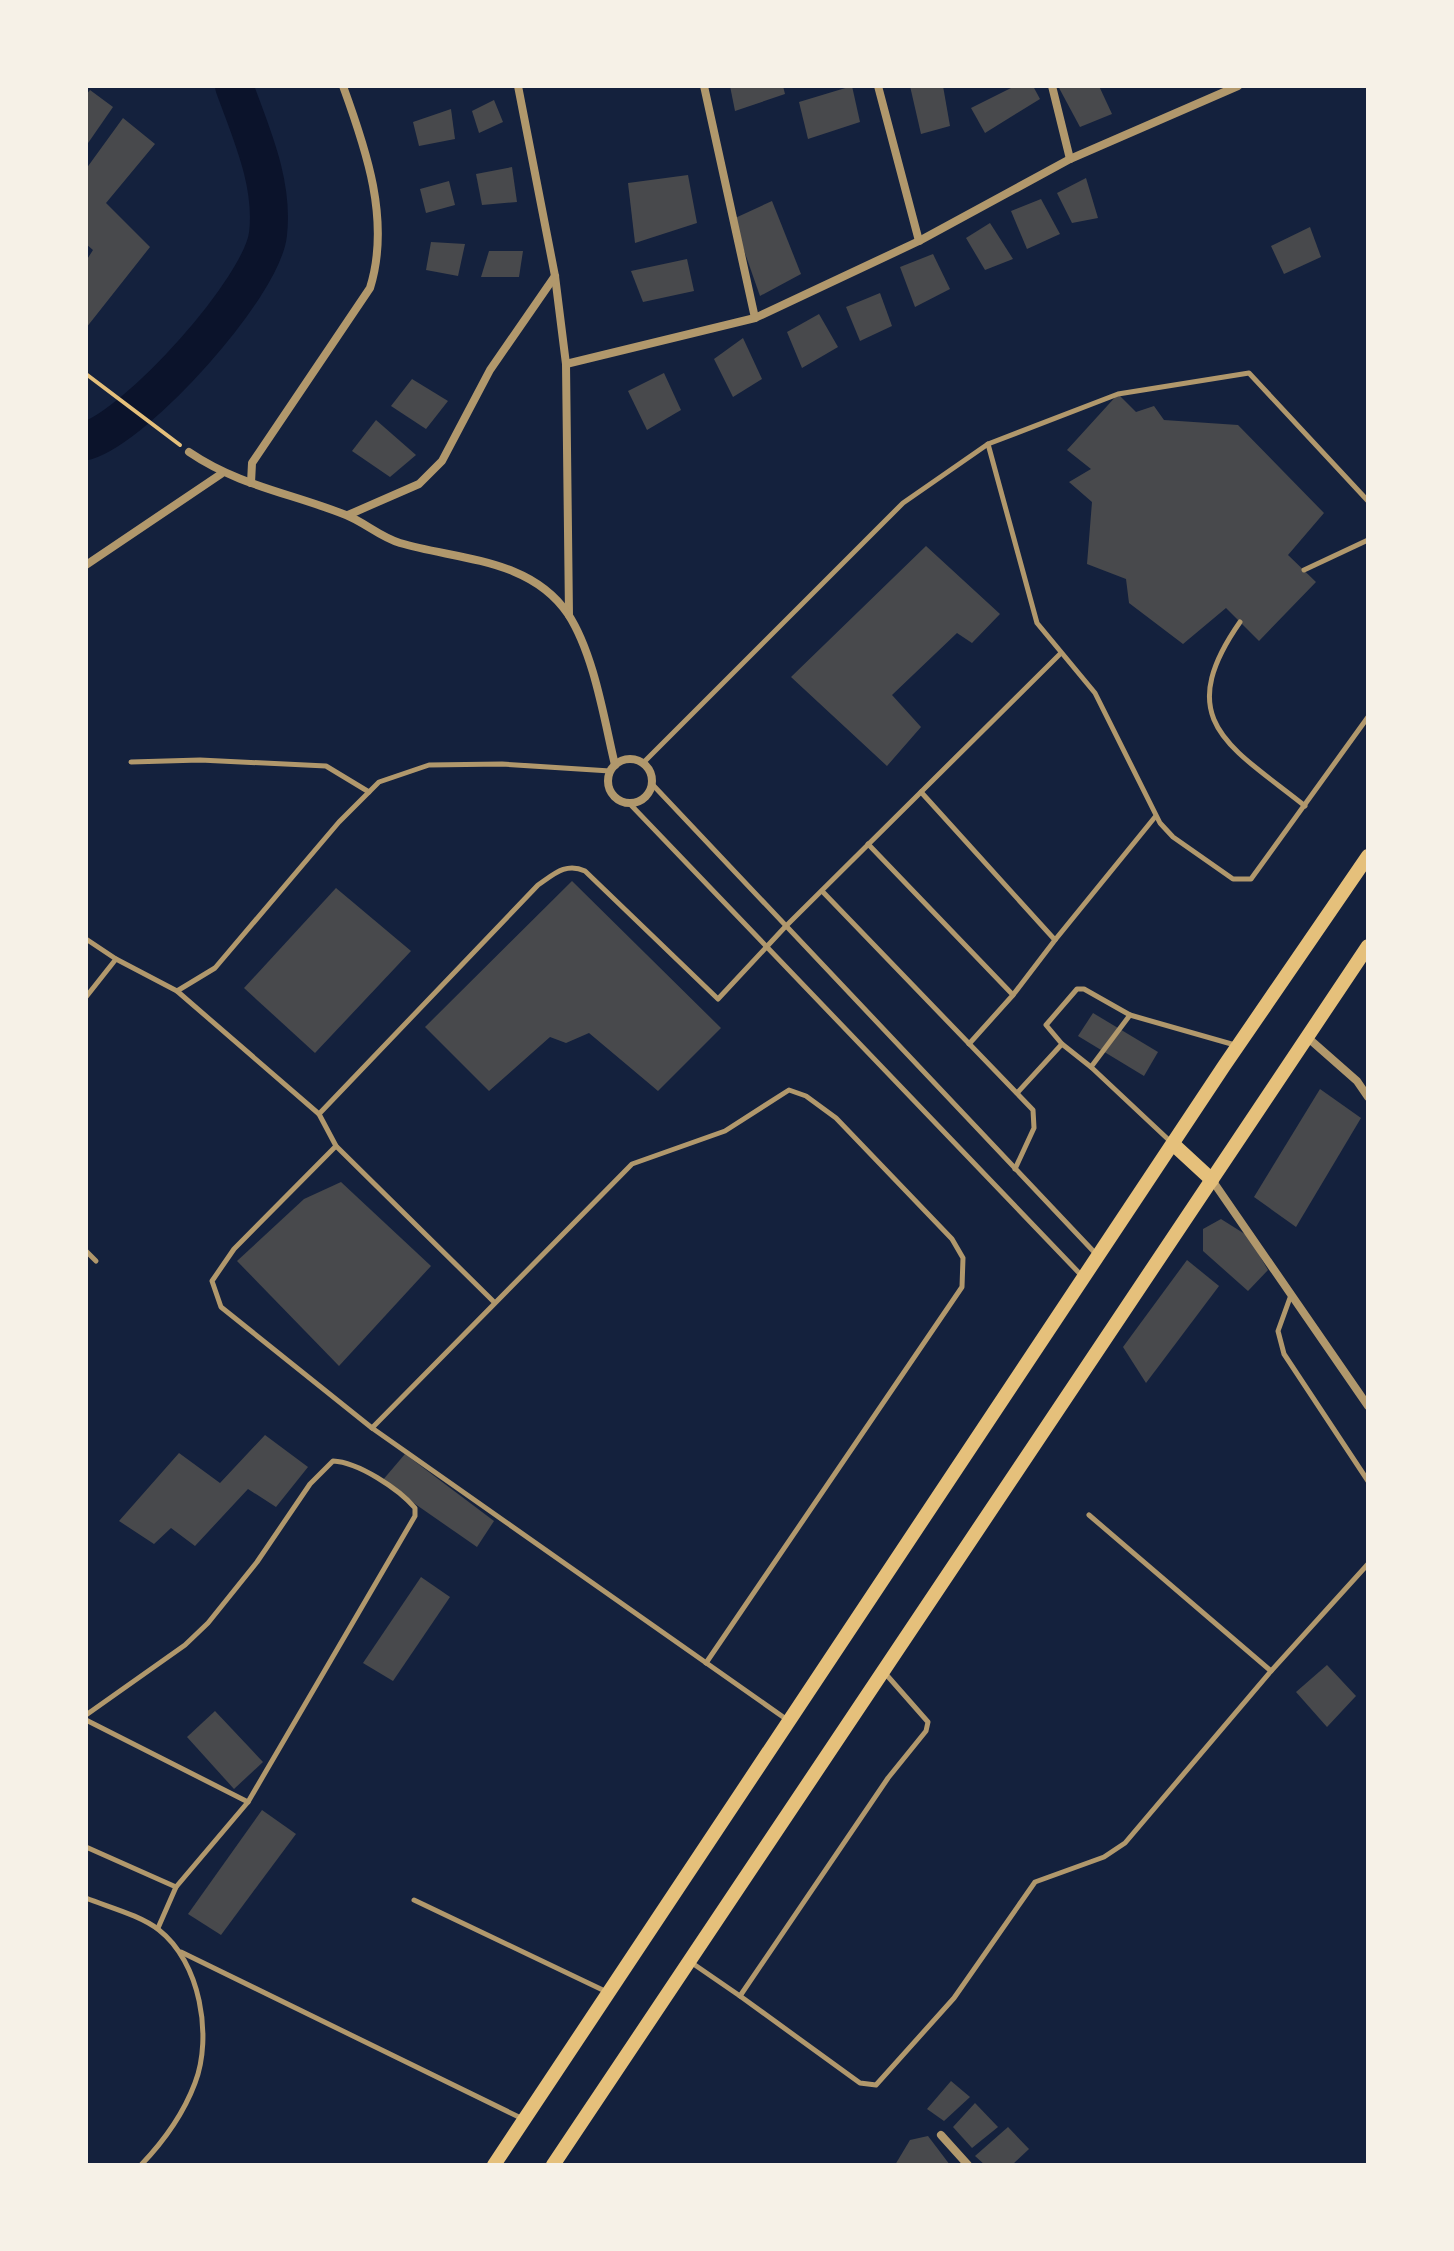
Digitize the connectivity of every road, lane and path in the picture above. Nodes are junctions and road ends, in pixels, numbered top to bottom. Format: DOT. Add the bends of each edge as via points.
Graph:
graph roads {
  1 [pos="343,86"];
  2 [pos="518,86"];
  3 [pos="704,86"];
  4 [pos="878,86"];
  5 [pos="1052,86"];
  6 [pos="1233,86"];
  7 [pos="1070,159"];
  8 [pos="919,241"];
  9 [pos="555,276"];
  10 [pos="755,318"];
  11 [pos="566,364"];
  12 [pos="86,374"];
  13 [pos="988,444"];
  14 [pos="189,452"];
  15 [pos="221,474"];
  16 [pos="251,483"];
  17 [pos="1368,501"];
  18 [pos="348,515"];
  19 [pos="1368,540"];
  20 [pos="86,565"];
  21 [pos="1304,570"];
  22 [pos="569,615"];
  23 [pos="1240,622"];
  24 [pos="1060,654"];
  25 [pos="1368,717"];
  26 [pos="131,762"];
  27 [pos="643,763"];
  28 [pos="612,768"];
  29 [pos="652,784"];
  30 [pos="369,792"];
  31 [pos="921,792"];
  32 [pos="629,803"];
  33 [pos="1305,806"];
  34 [pos="1155,817"];
  35 [pos="868,844"];
  36 [pos="1368,856"];
  37 [pos="822,891"];
  38 [pos="785,927"];
  39 [pos="86,939"];
  40 [pos="1055,940"];
  41 [pos="766,946"];
  42 [pos="1368,946"];
  43 [pos="116,959"];
  44 [pos="177,991"];
  45 [pos="1013,995"];
  46 [pos="86,997"];
  47 [pos="1130,1015"];
  48 [pos="1307,1037"];
  49 [pos="969,1044"];
  50 [pos="1062,1044"];
  51 [pos="1238,1046"];
  52 [pos="1091,1067"];
  53 [pos="1017,1093"];
  54 [pos="1368,1097"];
  55 [pos="319,1114"];
  56 [pos="1173,1144"];
  57 [pos="336,1146"];
  58 [pos="1015,1169"];
  59 [pos="1212,1180"];
  60 [pos="86,1251"];
  61 [pos="1099,1256"];
  62 [pos="96,1261"];
  63 [pos="1083,1277"];
  64 [pos="1292,1292"];
  65 [pos="494,1302"];
  66 [pos="1368,1406"];
  67 [pos="372,1428"];
  68 [pos="1368,1481"];
  69 [pos="1089,1515"];
  70 [pos="1368,1564"];
  71 [pos="706,1663"];
  72 [pos="884,1671"];
  73 [pos="1271,1671"];
  74 [pos="86,1717"];
  75 [pos="789,1721"];
  76 [pos="248,1802"];
  77 [pos="86,1847"];
  78 [pos="176,1887"];
  79 [pos="86,1898"];
  80 [pos="414,1900"];
  81 [pos="158,1928"];
  82 [pos="181,1952"];
  83 [pos="689,1961"];
  84 [pos="607,1992"];
  85 [pos="740,1996"];
  86 [pos="524,2119"];
  87 [pos="941,2135"];
  88 [pos="141,2165"];
  89 [pos="494,2165"];
  90 [pos="553,2165"];
  91 [pos="968,2165"];
  1 -- 16 [label="street" via="361,135 378,219 377,266 370,288 252,463"];
  2 -- 9 [label="street"];
  3 -- 10 [label="street"];
  4 -- 8 [label="street"];
  5 -- 7 [label="street"];
  6 -- 7 [label="street"];
  7 -- 8 [label="street"];
  8 -- 10 [label="street"];
  9 -- 11 [label="street"];
  9 -- 18 [label="street" via="490,370 442,461 419,484"];
  10 -- 11 [label="street"];
  11 -- 22 [label="street"];
  12 -- 14 [label="path"];
  13 -- 17 [label="lane" via="1118,394 1249,373"];
  13 -- 24 [label="lane" via="1037,623"];
  13 -- 27 [label="lane" via="903,503"];
  14 -- 15 [label="street"];
  15 -- 16 [label="street"];
  15 -- 20 [label="street"];
  16 -- 18 [label="street"];
  18 -- 22 [label="street" via="396,542 511,569 542,586"];
  19 -- 21 [label="lane"];
  22 -- 28 [label="street" via="592,672"];
  23 -- 33 [label="lane" via="1214,666 1211,713 1228,744"];
  24 -- 31 [label="lane"];
  24 -- 34 [label="lane" via="1100,702"];
  25 -- 33 [label="lane"];
  26 -- 30 [label="lane" via="326,766"];
  27 -- 28 [label="street" via="629,759"];
  27 -- 29 [label="street"];
  28 -- 30 [label="lane" via="429,765 379,782"];
  28 -- 32 [label="street" via="610,791"];
  29 -- 32 [label="street" via="642,800"];
  29 -- 38 [label="lane"];
  30 -- 44 [label="lane" via="215,968"];
  31 -- 35 [label="lane"];
  31 -- 40 [label="lane"];
  32 -- 41 [label="lane"];
  33 -- 34 [label="lane" via="1247,881 1233,879 1185,846"];
  34 -- 40 [label="lane"];
  35 -- 37 [label="lane"];
  35 -- 45 [label="lane"];
  36 -- 51 [label="main road"];
  37 -- 38 [label="lane"];
  37 -- 49 [label="lane"];
  38 -- 41 [label="lane"];
  38 -- 58 [label="lane"];
  39 -- 43 [label="lane"];
  40 -- 45 [label="lane"];
  41 -- 55 [label="lane" via="718,999 585,871 563,868 538,885"];
  41 -- 63 [label="lane"];
  42 -- 48 [label="main road"];
  43 -- 44 [label="lane"];
  43 -- 46 [label="lane"];
  44 -- 55 [label="lane"];
  45 -- 49 [label="lane"];
  47 -- 50 [label="lane" via="1077,989 1046,1025"];
  47 -- 51 [label="lane"];
  47 -- 52 [label="lane"];
  48 -- 54 [label="street"];
  48 -- 59 [label="main road"];
  49 -- 53 [label="lane"];
  50 -- 52 [label="lane"];
  50 -- 53 [label="lane"];
  51 -- 56 [label="main road"];
  52 -- 56 [label="lane"];
  53 -- 58 [label="lane" via="1036,1121"];
  55 -- 57 [label="lane"];
  56 -- 59 [label="main road"];
  56 -- 61 [label="main road"];
  57 -- 65 [label="lane"];
  57 -- 67 [label="lane" via="234,1249 212,1281 221,1307 231,1317"];
  58 -- 61 [label="lane"];
  59 -- 64 [label="street"];
  59 -- 72 [label="main road"];
  60 -- 62 [label="lane"];
  61 -- 63 [label="main road"];
  63 -- 75 [label="main road"];
  64 -- 66 [label="street"];
  64 -- 68 [label="lane" via="1278,1331 1284,1354"];
  65 -- 67 [label="lane"];
  65 -- 71 [label="lane" via="632,1164 725,1131 789,1090 836,1118 963,1258 962,1287"];
  67 -- 71 [label="lane"];
  69 -- 73 [label="lane"];
  70 -- 73 [label="lane"];
  71 -- 75 [label="lane"];
  72 -- 83 [label="main road"];
  72 -- 85 [label="lane" via="923,1714 927,1727"];
  73 -- 85 [label="lane" via="1125,1843 1104,1857 1035,1882 954,1998 876,2085 860,2083"];
  74 -- 76 [label="lane"];
  74 -- 76 [label="lane" via="196,1634 257,1562 327,1465 350,1465 402,1496 415,1508 415,1516"];
  75 -- 84 [label="main road"];
  76 -- 78 [label="lane"];
  77 -- 78 [label="lane"];
  78 -- 81 [label="lane"];
  79 -- 81 [label="lane"];
  80 -- 84 [label="lane"];
  81 -- 82 [label="lane"];
  82 -- 86 [label="lane"];
  82 -- 88 [label="lane" via="200,2011 200,2060 184,2109"];
  83 -- 85 [label="lane"];
  83 -- 90 [label="main road"];
  84 -- 86 [label="main road"];
  86 -- 89 [label="main road"];
  87 -- 91 [label="street"];
}
